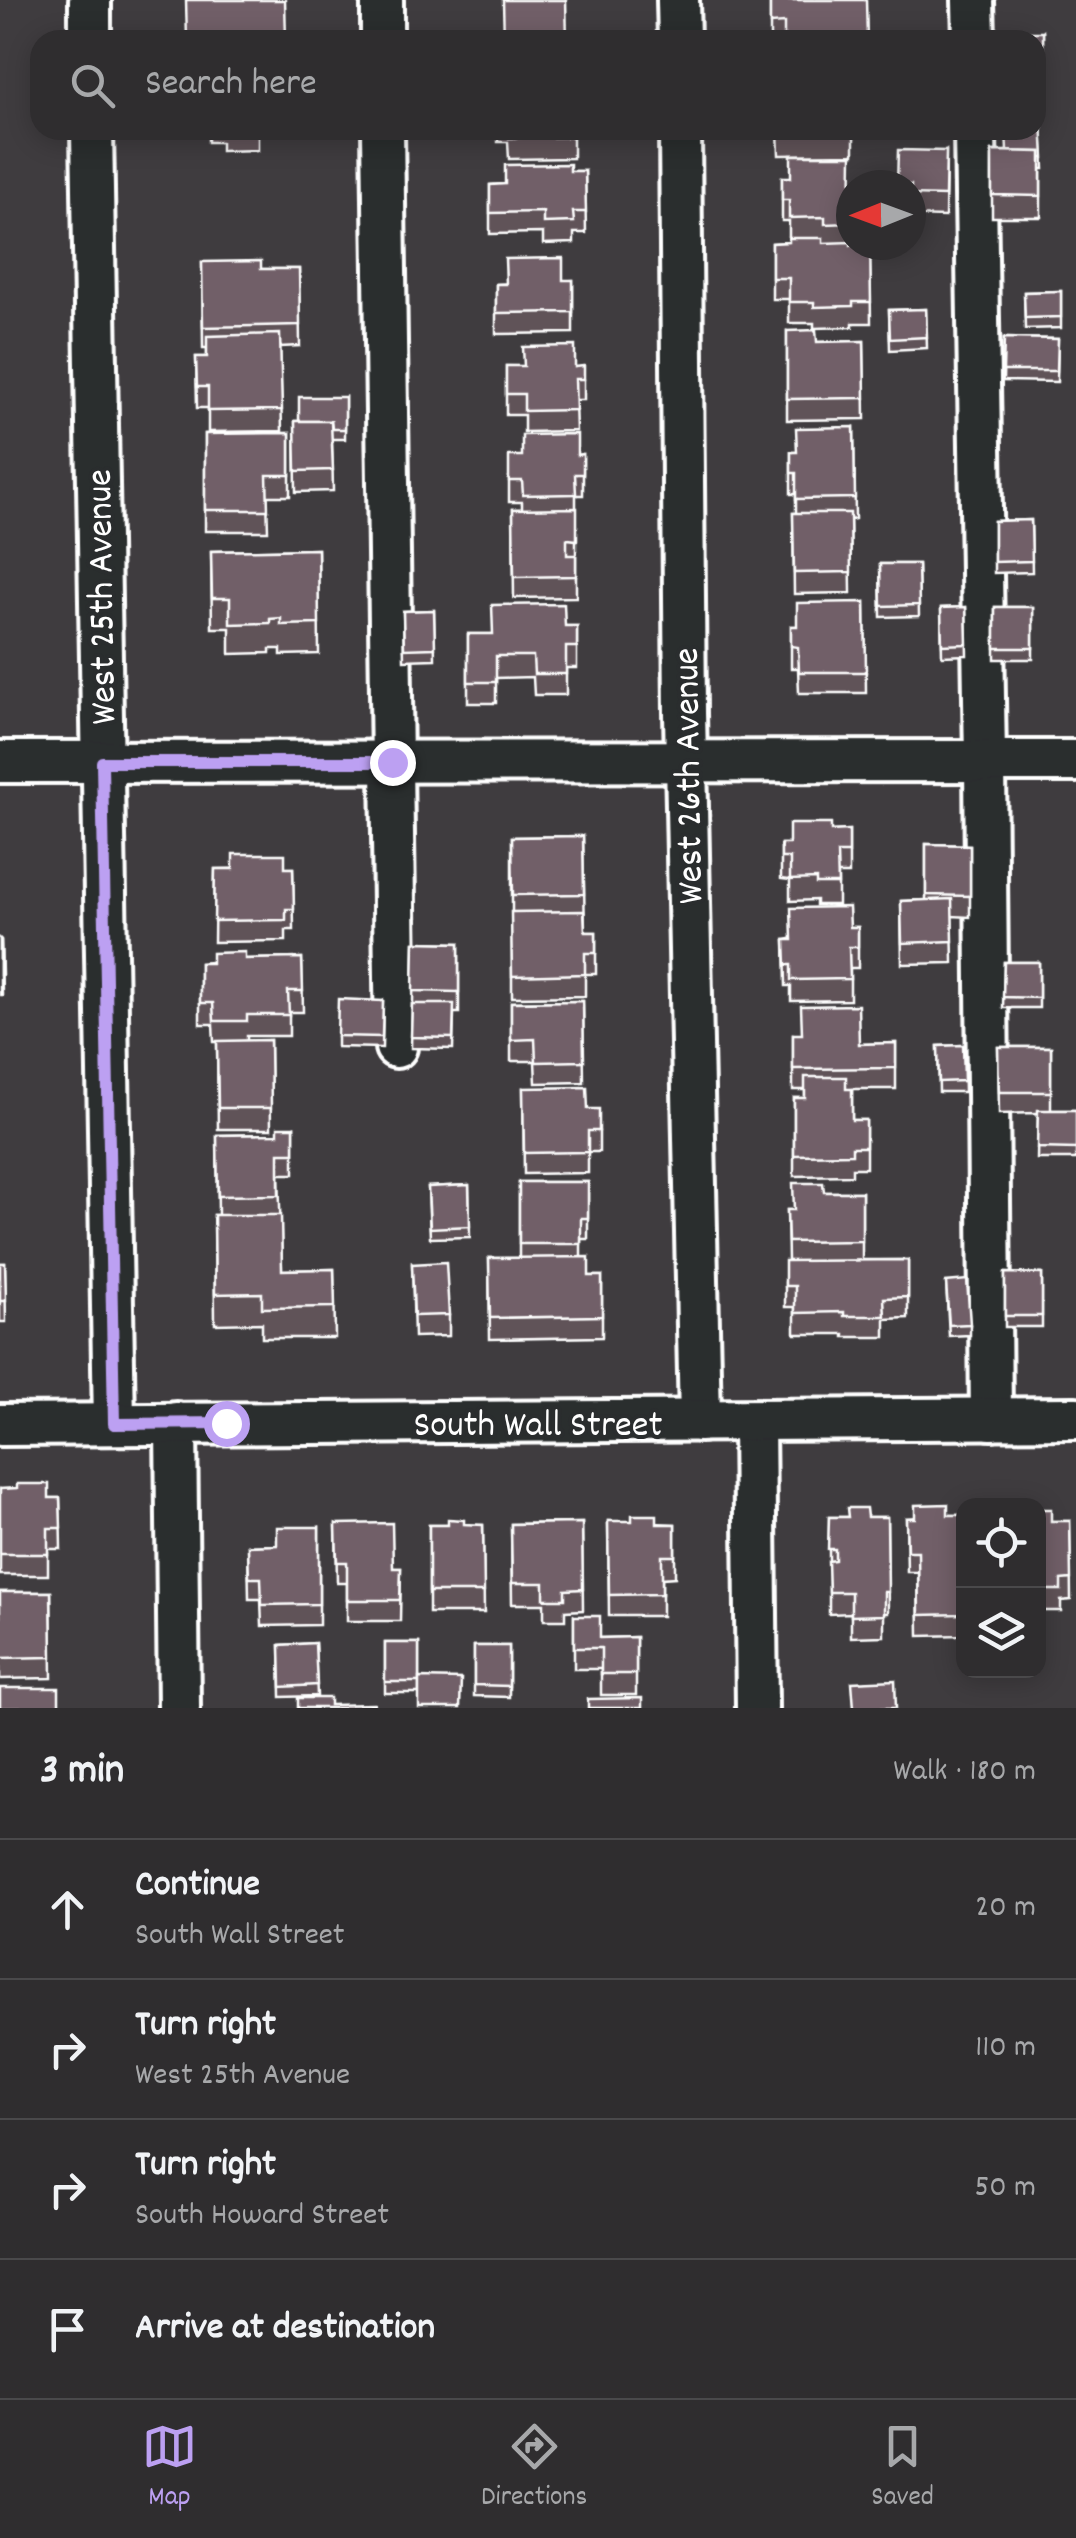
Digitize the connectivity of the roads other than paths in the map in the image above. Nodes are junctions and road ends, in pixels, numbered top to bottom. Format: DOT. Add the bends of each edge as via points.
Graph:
graph roads {
  1 [pos="90,0"];
  2 [pos="382,0"];
  3 [pos="678,0"];
  4 [pos="973,0"];
  5 [pos="90,30"];
  6 [pos="382,30"];
  7 [pos="679,30"];
  8 [pos="974,30"];
  9 [pos="92,140"];
  10 [pos="383,140"];
  11 [pos="680,140"];
  12 [pos="975,140"];
  13 [pos="1076,760"];
  14 [pos="984,761"];
  15 [pos="0,762"];
  16 [pos="102,762"];
  17 [pos="392,762"];
  18 [pos="686,763"];
  19 [pos="396,1046"];
  20 [pos="1076,1418"];
  21 [pos="991,1419"];
  22 [pos="700,1421"];
  23 [pos="754,1422"];
  24 [pos="176,1423"];
  25 [pos="114,1424"];
  26 [pos="0,1425"];
  27 [pos="179,1708"];
  28 [pos="757,1708"];
  1 -- 5 [label="street"];
  2 -- 6 [label="street"];
  3 -- 7 [label="street"];
  4 -- 8 [label="street"];
  9 -- 16 [label="street, West 25th Avenue"];
  10 -- 17 [label="street"];
  11 -- 18 [label="street, West 26th Avenue"];
  12 -- 14 [label="street"];
  13 -- 14 [label="street"];
  14 -- 18 [label="street"];
  14 -- 21 [label="street"];
  15 -- 16 [label="street"];
  16 -- 17 [label="street"];
  16 -- 25 [label="street, West 25th Avenue"];
  17 -- 18 [label="street"];
  17 -- 19 [label="street"];
  18 -- 22 [label="street, West 26th Avenue"];
  20 -- 21 [label="street, South Wall Street"];
  21 -- 23 [label="street, South Wall Street"];
  22 -- 23 [label="street, South Wall Street"];
  22 -- 24 [label="street, South Wall Street"];
  23 -- 28 [label="street"];
  24 -- 25 [label="street, South Wall Street"];
  24 -- 27 [label="street"];
  25 -- 26 [label="street, South Wall Street"];
}
